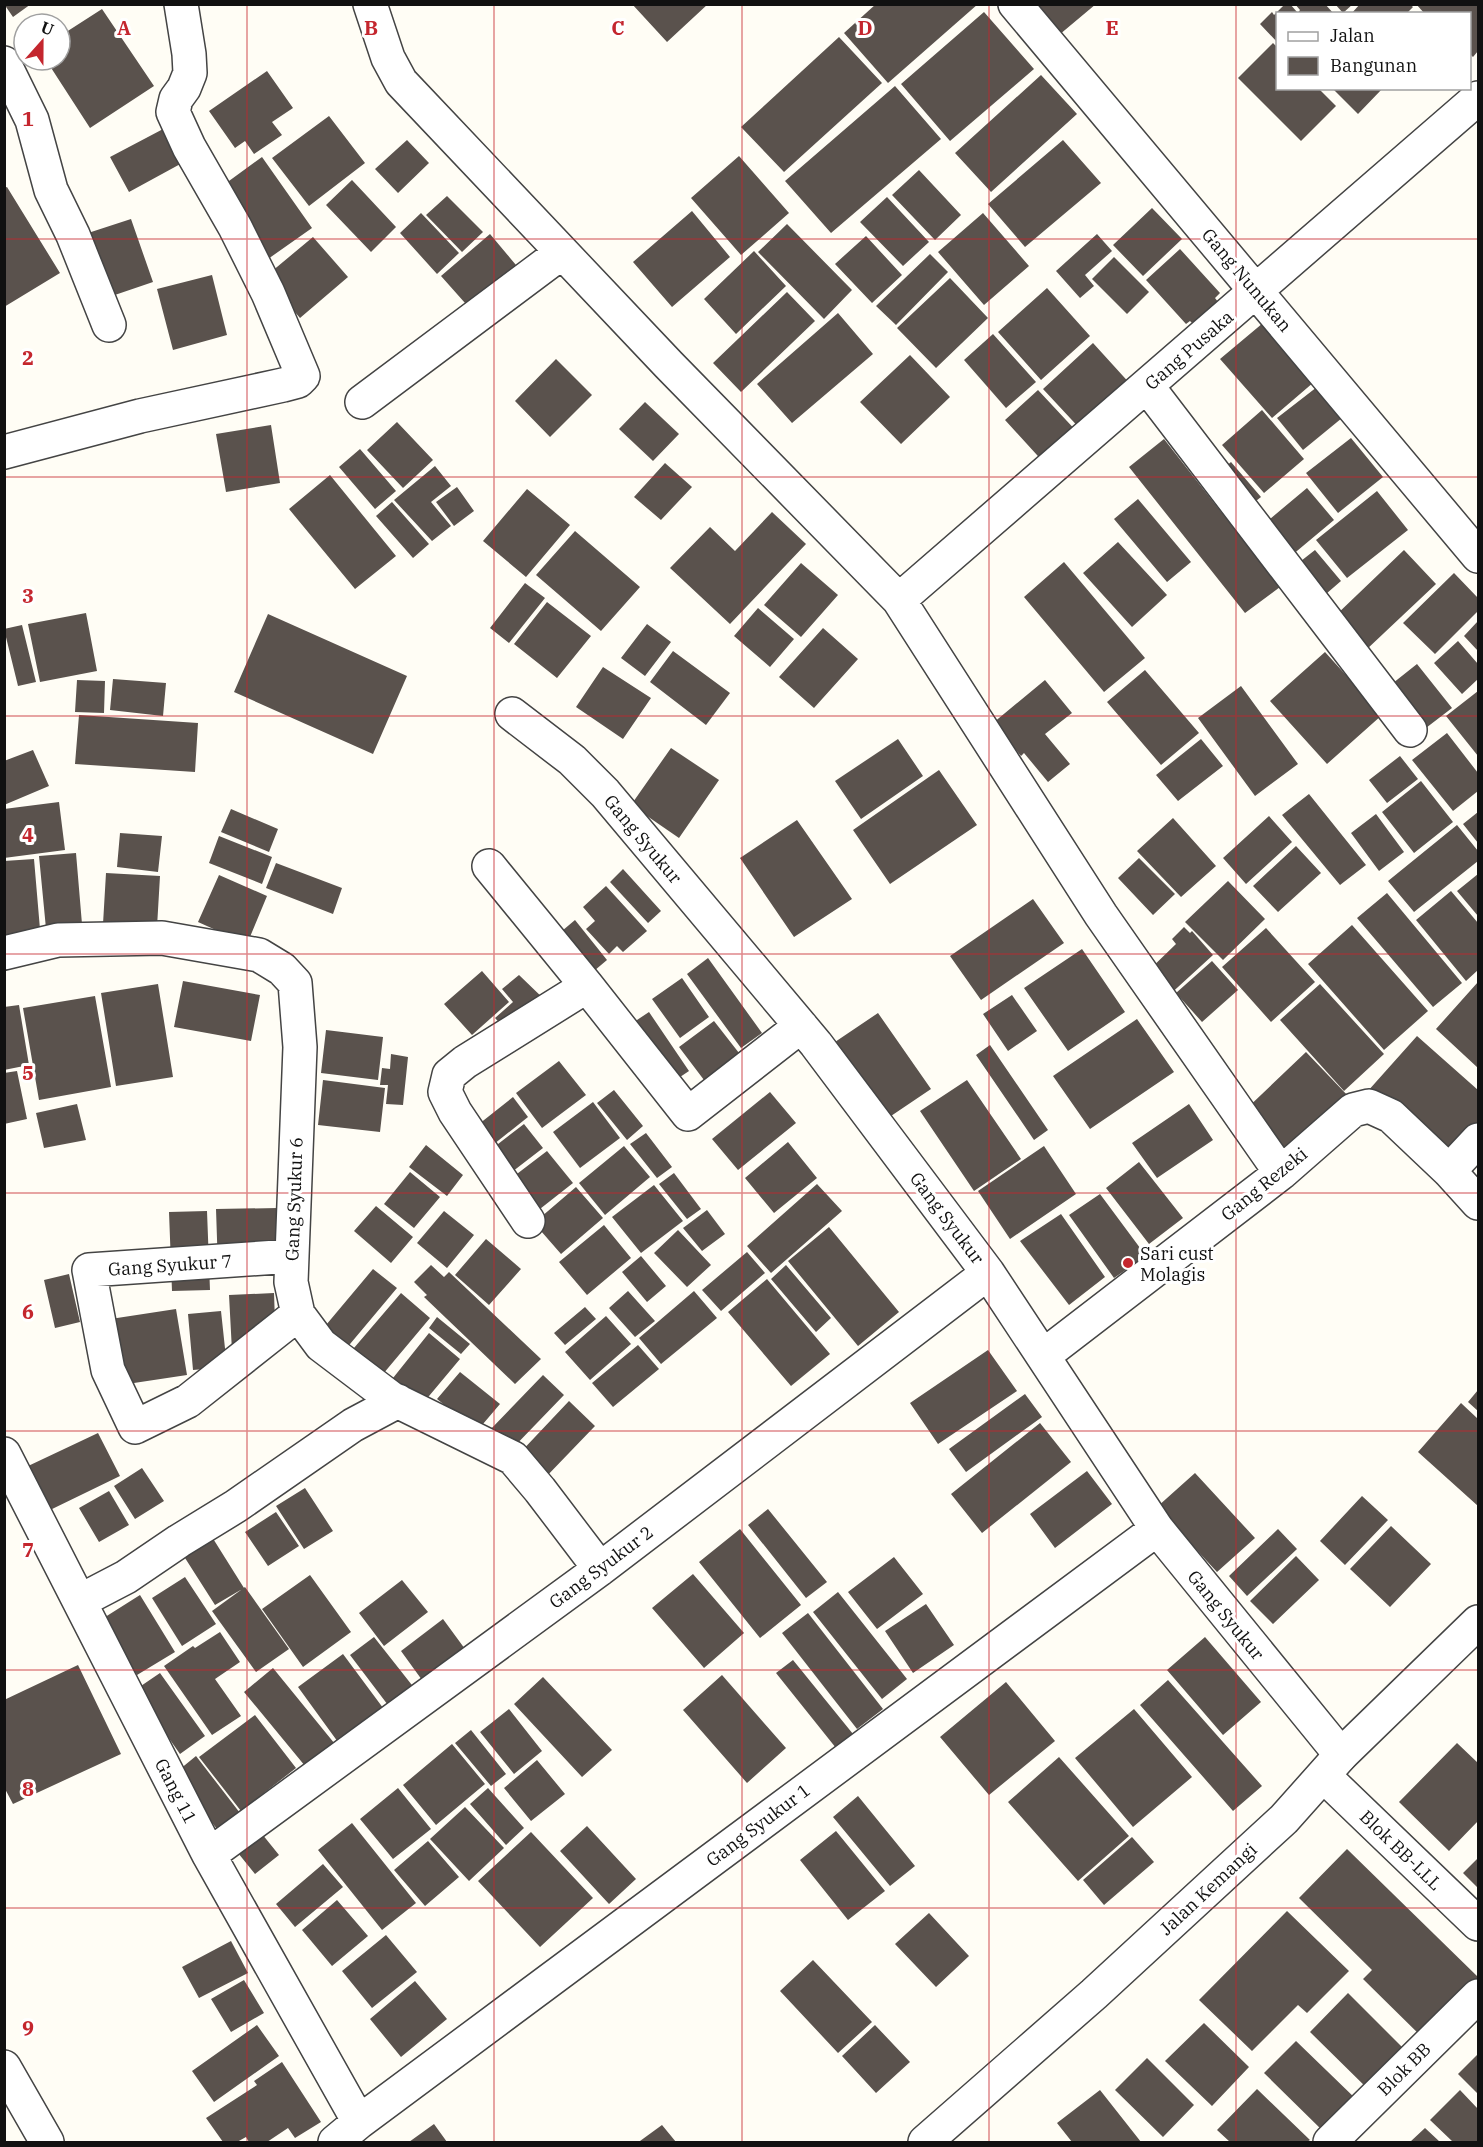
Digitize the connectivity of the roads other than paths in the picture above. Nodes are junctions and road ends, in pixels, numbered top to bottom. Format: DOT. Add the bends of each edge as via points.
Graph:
graph roads {
  1 [pos="181,4"];
  2 [pos="370,4"];
  3 [pos="1015,4"];
  4 [pos="4,63"];
  5 [pos="1476,106"];
  6 [pos="561,252"];
  7 [pos="1257,291"];
  8 [pos="109,324"];
  9 [pos="1147,386"];
  10 [pos="362,402"];
  11 [pos="4,452"];
  12 [pos="1479,556"];
  13 [pos="899,600"];
  14 [pos="512,714"];
  15 [pos="1410,730"];
  16 [pos="489,866"];
  17 [pos="4,952"];
  18 [pos="587,986"];
  19 [pos="801,1026"];
  20 [pos="1479,1140"];
  21 [pos="1449,1171"];
  22 [pos="1281,1173"];
  23 [pos="1479,1203"];
  24 [pos="528,1221"];
  25 [pos="292,1256"];
  26 [pos="988,1273"];
  27 [pos="298,1314"];
  28 [pos="1043,1356"];
  29 [pos="398,1401"];
  30 [pos="4,1454"];
  31 [pos="1156,1529"];
  32 [pos="600,1569"];
  33 [pos="80,1601"];
  34 [pos="1479,1622"];
  35 [pos="1333,1766"];
  36 [pos="209,1855"];
  37 [pos="1479,1924"];
  38 [pos="1479,1996"];
  39 [pos="4,2067"];
  40 [pos="347,2132"];
  41 [pos="47,2142"];
  42 [pos="925,2142"];
  43 [pos="1330,2142"];
  1 -- 11 [label="street" via="190,73 176,99 175,119 268,293 303,376 298,381 140,416"];
  2 -- 6 [label="street" via="387,58 401,82"];
  3 -- 7 [label="street, Gang Nunukan"];
  4 -- 8 [label="street" via="32,120 51,190"];
  5 -- 7 [label="street, Gang Pusaka"];
  6 -- 10 [label="street"];
  6 -- 13 [label="street"];
  7 -- 9 [label="street, Gang Pusaka"];
  7 -- 12 [label="street, Gang Nunukan"];
  9 -- 13 [label="street, Gang Pusaka"];
  9 -- 15 [label="street"];
  13 -- 22 [label="street" via="1101,915"];
  14 -- 19 [label="street, Gang Syukur" via="572,760 605,793"];
  16 -- 18 [label="street"];
  17 -- 25 [label="street, Gang Syukur 6" via="58,940 162,938 259,955 282,969 295,983 300,1047"];
  18 -- 19 [label="street" via="688,1114"];
  18 -- 24 [label="street" via="465,1062 449,1075 444,1092"];
  19 -- 26 [label="street, Gang Syukur"];
  20 -- 21 [label="street"];
  21 -- 22 [label="street, Gang Rezeki" via="1391,1116 1369,1106 1353,1110"];
  21 -- 23 [label="street, Gang Rezeki"];
  22 -- 28 [label="street, Gang Rezeki"];
  25 -- 27 [label="street, Gang Syukur 6" via="291,1282"];
  25 -- 27 [label="street, Gang Syukur 7" via="89,1270 108,1370 135,1427 188,1401"];
  26 -- 28 [label="street, Gang Syukur"];
  26 -- 32 [label="street, Gang Syukur 2"];
  27 -- 29 [label="street, Gang Syukur 6" via="321,1345"];
  28 -- 31 [label="street, Gang Syukur"];
  29 -- 32 [label="street, Gang Syukur 6" via="513,1458"];
  29 -- 33 [label="street" via="353,1425 126,1577"];
  30 -- 33 [label="street, Gang 11"];
  31 -- 35 [label="street, Gang Syukur"];
  31 -- 40 [label="street, Gang Syukur 1"];
  32 -- 36 [label="street, Gang Syukur 2"];
  33 -- 36 [label="street, Gang 11"];
  34 -- 35 [label="street, Jalan Kemangi"];
  35 -- 37 [label="street, Blok BB-LLL"];
  35 -- 42 [label="street, Jalan Kemangi" via="1284,1819 1094,1994"];
  36 -- 40 [label="street, Gang 11"];
  38 -- 43 [label="street, Blok BB"];
  39 -- 41 [label="street"];
}
